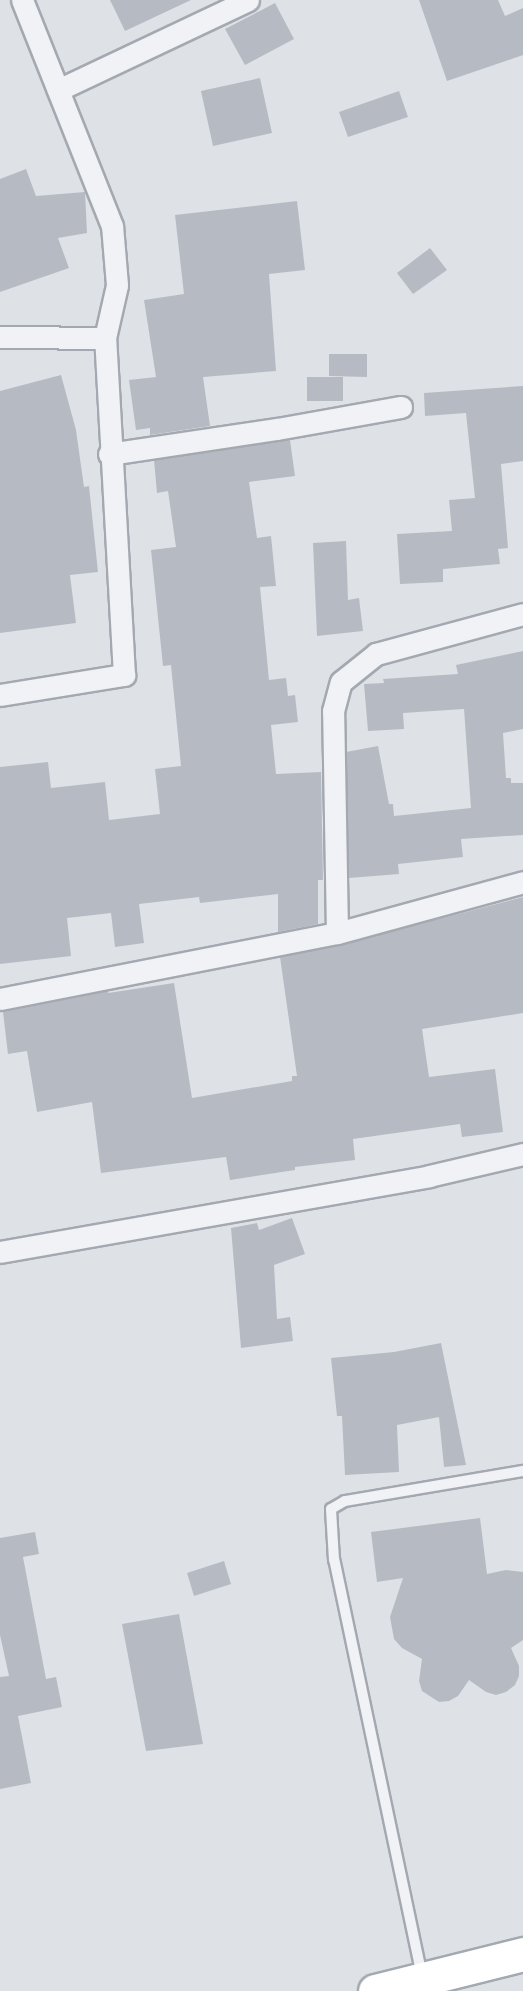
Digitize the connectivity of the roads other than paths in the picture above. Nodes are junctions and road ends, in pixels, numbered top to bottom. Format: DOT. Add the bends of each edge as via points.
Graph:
graph roads {
  1 [pos="22,0"];
  2 [pos="248,0"];
  3 [pos="58,90"];
  4 [pos="0,337"];
  5 [pos="105,338"];
  6 [pos="401,407"];
  7 [pos="110,454"];
  8 [pos="523,614"];
  9 [pos="0,695"];
  10 [pos="523,882"];
  11 [pos="337,933"];
  12 [pos="0,999"];
  13 [pos="523,1154"];
  14 [pos="0,1252"];
  15 [pos="523,1471"];
  16 [pos="523,1954"];
  17 [pos="422,1979"];
  18 [pos="375,1991"];
  1 -- 3 [label="street"];
  2 -- 3 [label="street"];
  3 -- 5 [label="street" via="112,226 117,285"];
  4 -- 5 [label="street"];
  5 -- 7 [label="street"];
  6 -- 7 [label="street"];
  7 -- 9 [label="street" via="124,675"];
  8 -- 11 [label="street" via="376,654 341,682 333,711"];
  10 -- 11 [label="street"];
  11 -- 12 [label="street"];
  13 -- 14 [label="street" via="429,1176"];
  15 -- 17 [label="lane" via="345,1501 331,1509 334,1560"];
  16 -- 17 [label="highway"];
  17 -- 18 [label="highway"];
}
